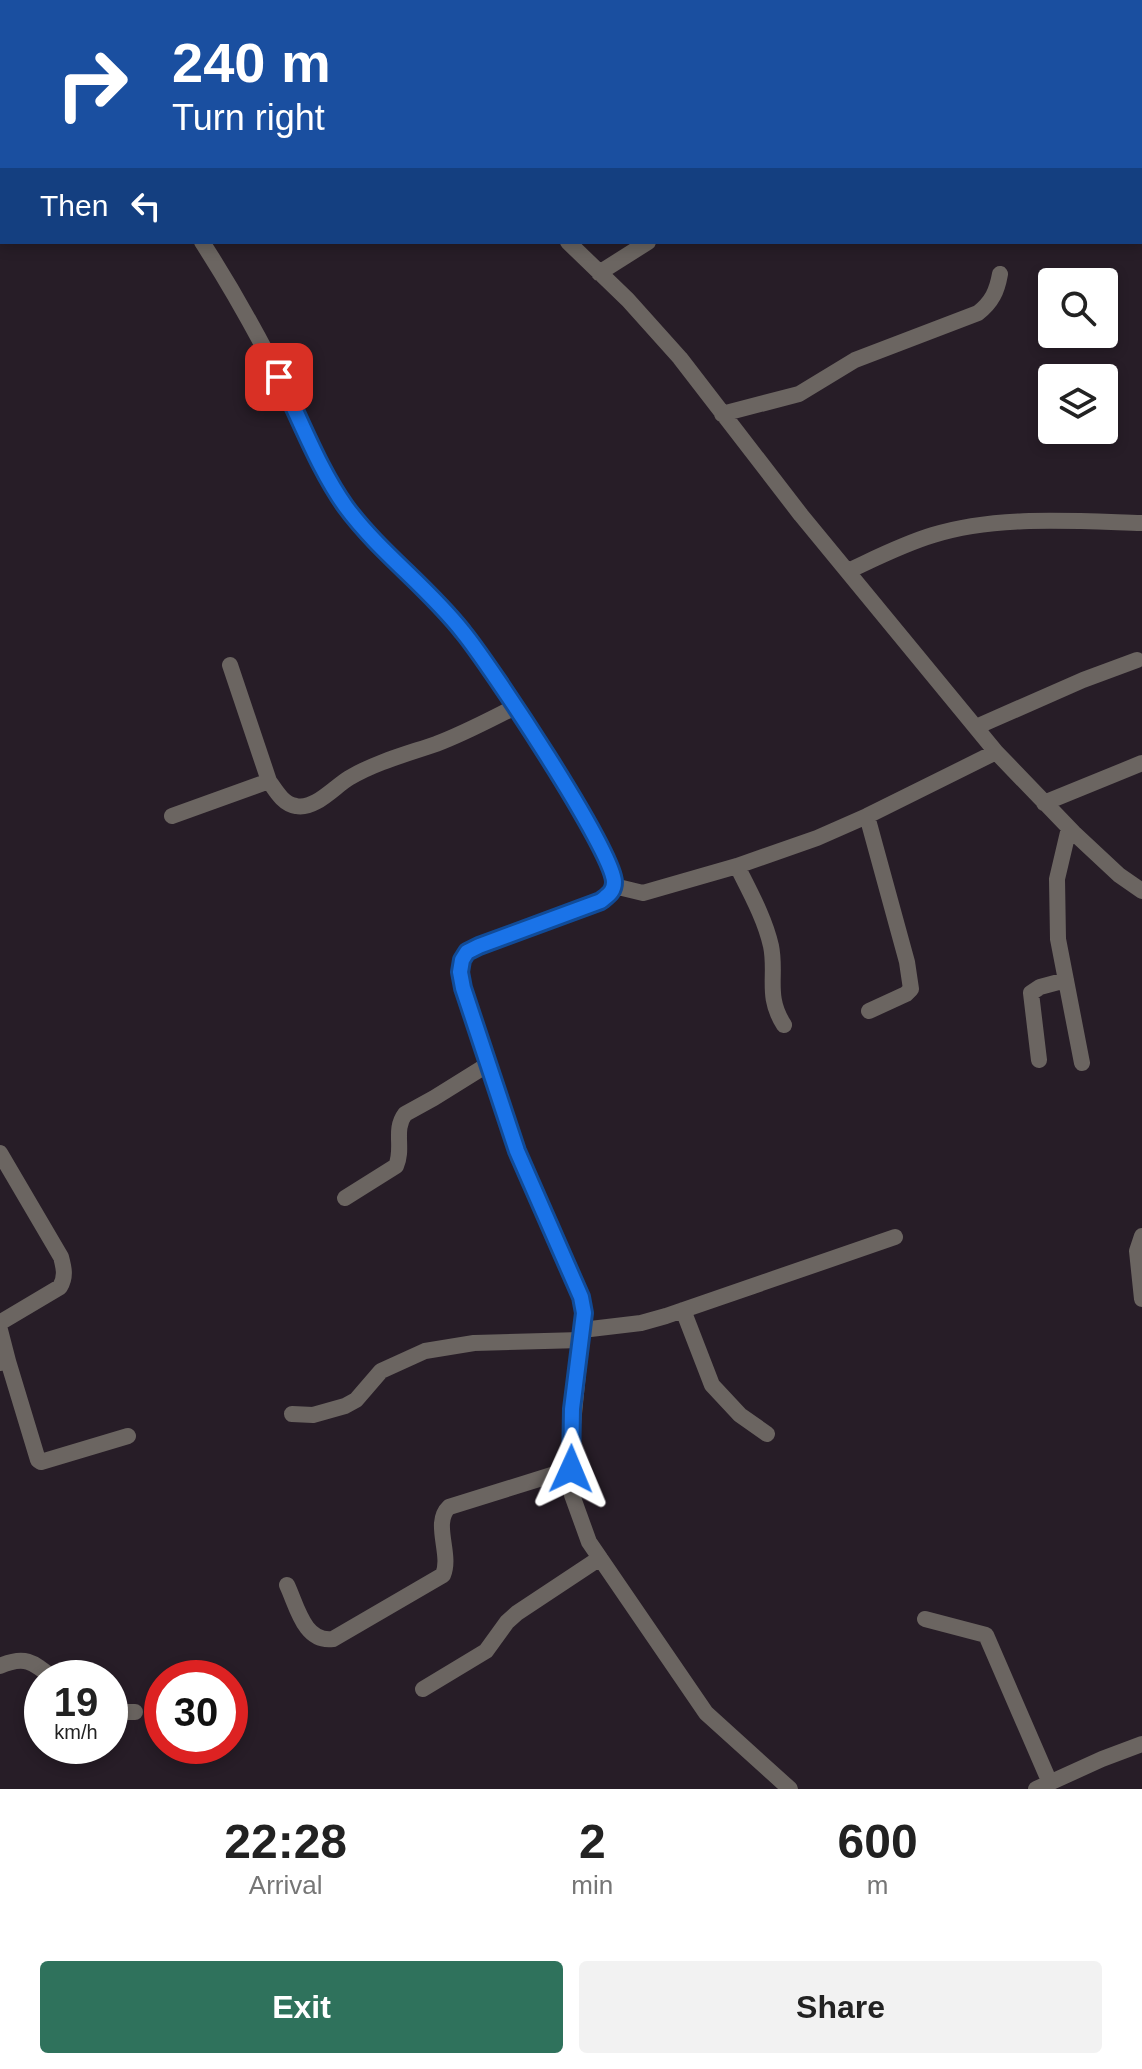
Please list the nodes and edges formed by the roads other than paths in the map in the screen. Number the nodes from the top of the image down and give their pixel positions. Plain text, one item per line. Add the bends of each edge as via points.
1 (203, 244) edge
2 (570, 244) edge
3 (645, 244) edge
4 (599, 273) junction
5 (1000, 274) dead end
6 (722, 414) junction
7 (1142, 523) edge
8 (848, 571) junction
9 (1137, 660) dead end
10 (230, 665) dead end
11 (515, 707) junction
12 (976, 727) junction
13 (996, 752) junction
14 (1142, 763) edge
15 (269, 781) junction
16 (1044, 803) junction
17 (172, 816) dead end
18 (867, 816) junction
19 (1069, 828) junction
20 (737, 866) junction
21 (614, 886) junction
22 (1142, 891) edge
23 (1066, 980) junction
24 (869, 1011) dead end
25 (784, 1025) dead end
26 (1039, 1060) dead end
27 (1082, 1063) dead end
28 (487, 1065) junction
29 (0, 1153) edge
30 (345, 1198) dead end
31 (1142, 1236) edge
32 (895, 1237) dead end
33 (1142, 1299) edge
34 (683, 1310) junction
35 (0, 1328) edge
36 (581, 1335) junction
37 (4, 1362) edge
38 (292, 1414) dead end
39 (767, 1434) dead end
40 (128, 1436) dead end
41 (571, 1469) junction
42 (600, 1558) junction
43 (287, 1585) dead end
44 (925, 1619) dead end
45 (24, 1660) edge
46 (0, 1666) edge
47 (423, 1689) dead end
48 (128, 1712) edge
49 (135, 1712) dead end
50 (1142, 1744) edge
51 (1043, 1786) edge
52 (790, 1789) edge

1 - 11 street via 270,357 344,504 464,632
2 - 4 street
3 - 4 street
4 - 6 street via 654,328
5 - 6 street via 997,291 978,313 855,360 799,394
6 - 8 street
7 - 8 street via 974,526 935,534
8 - 12 street
9 - 12 street
10 - 15 street
11 - 15 street via 350,777 306,806 287,803
11 - 21 street via 591,830
12 - 13 street
13 - 16 street
13 - 18 street
14 - 16 street
15 - 17 street
16 - 19 street
18 - 20 street
18 - 24 street via 911,989
19 - 22 street
19 - 23 street via 1056,897
20 - 21 street via 643,893
20 - 25 street via 768,934 775,1009
21 - 28 street via 601,901 467,952 460,972
23 - 26 street via 1031,993
23 - 27 street
28 - 30 street via 405,1114 396,1166
28 - 36 street via 517,1151 578,1286 584,1313
29 - 35 street via 61,1257 64,1271 60,1287 10,1315
31 - 33 street via 1137,1251
32 - 34 street
34 - 36 street
34 - 39 street via 712,1385
35 - 37 street
36 - 38 street via 425,1351 381,1371 345,1406 313,1415
36 - 41 street
37 - 40 street via 41,1462
41 - 42 street via 572,1495
41 - 43 street via 449,1507 441,1521 447,1561 443,1575 333,1639 309,1633
42 - 47 street via 517,1613 486,1651
42 - 52 street via 706,1713
44 - 51 street via 986,1635
45 - 46 street
48 - 49 street
50 - 51 street

